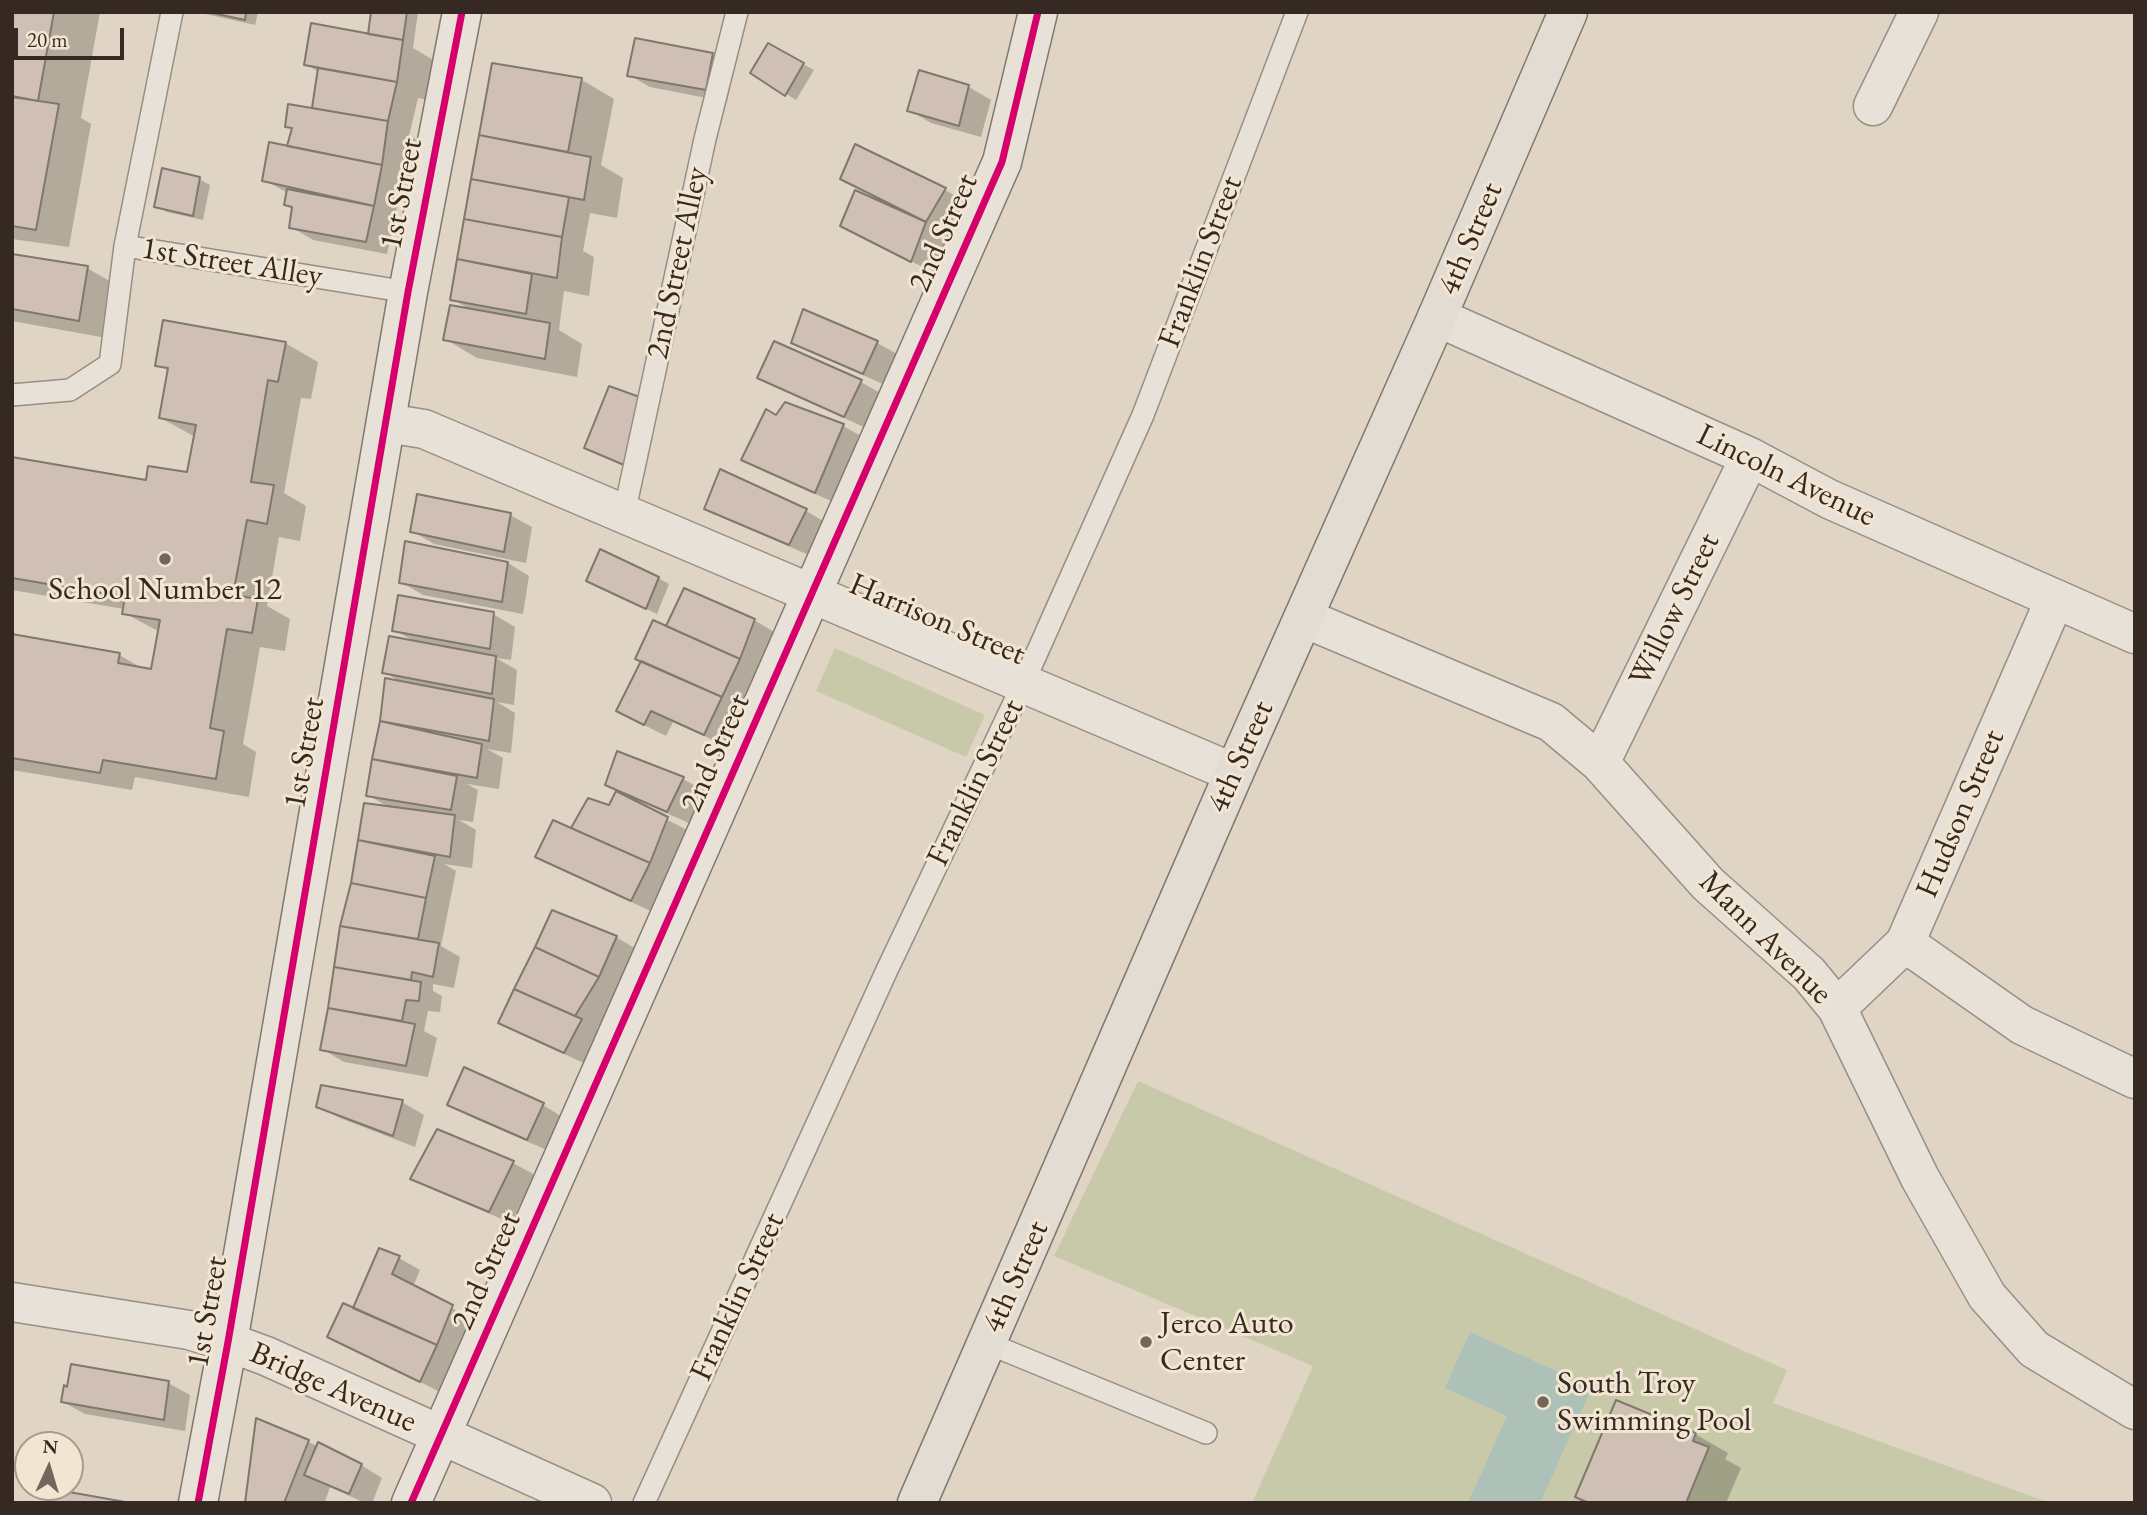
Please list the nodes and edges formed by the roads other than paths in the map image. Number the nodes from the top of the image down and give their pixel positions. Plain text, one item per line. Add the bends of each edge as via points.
1 (172, 12) edge
2 (462, 12) edge
3 (737, 12) edge
4 (1038, 12) edge
5 (1297, 12) edge
6 (1568, 12) edge
7 (1919, 12) edge
8 (1874, 106) dead end
9 (125, 246) junction
10 (408, 292) junction
11 (1437, 317) junction
12 (12, 395) edge
13 (386, 423) junction
14 (1750, 457) junction
15 (624, 514) junction
16 (813, 594) junction
17 (2054, 600) junction
18 (1304, 618) junction
19 (2135, 634) edge
20 (1023, 684) junction
21 (1600, 763) junction
22 (1234, 773) junction
23 (1905, 943) junction
24 (1837, 1008) junction
25 (2135, 1079) edge
26 (12, 1302) edge
27 (228, 1342) junction
28 (987, 1343) junction
29 (2135, 1410) edge
30 (1206, 1433) dead end
31 (442, 1436) junction
32 (198, 1503) edge
33 (411, 1503) edge
34 (592, 1503) edge
35 (644, 1503) edge
36 (917, 1503) edge

1 - 9 lane, 1st Street Alley
2 - 10 street, 1st Street
3 - 15 lane, 2nd Street Alley
4 - 16 street, 2nd Street via 1002,162
5 - 20 lane, Franklin Street via 1143,415
6 - 11 main road, 4th Street
7 - 8 street
9 - 10 lane, 1st Street Alley
9 - 12 lane via 110,364 70,390
10 - 13 street, 1st Street
11 - 14 street, Lincoln Avenue
11 - 18 main road, 4th Street
13 - 15 street, Harrison Street via 424,429
13 - 27 street, 1st Street
14 - 17 street, Lincoln Avenue via 1829,499
14 - 21 street, Willow Street
15 - 16 street, Harrison Street
16 - 20 street, Harrison Street
16 - 31 street, 2nd Street
17 - 19 street, Lincoln Avenue
17 - 23 street, Hudson Street
18 - 21 street, Mann Avenue via 1551,722
18 - 22 main road, 4th Street
20 - 22 street, Harrison Street
20 - 35 lane, Franklin Street
21 - 24 street, Mann Avenue via 1708,884 1809,974
22 - 28 main road, 4th Street
23 - 24 street, Hudson Street
23 - 25 street via 2022,1026
24 - 29 street, Mann Avenue via 1920,1178 1987,1296 2034,1349
26 - 27 street, Bridge Avenue via 189,1330
27 - 31 street, Bridge Avenue
27 - 32 street, 1st Street
28 - 30 lane
28 - 36 main road, 4th Street
31 - 33 street, 2nd Street
31 - 34 street, Bridge Avenue

